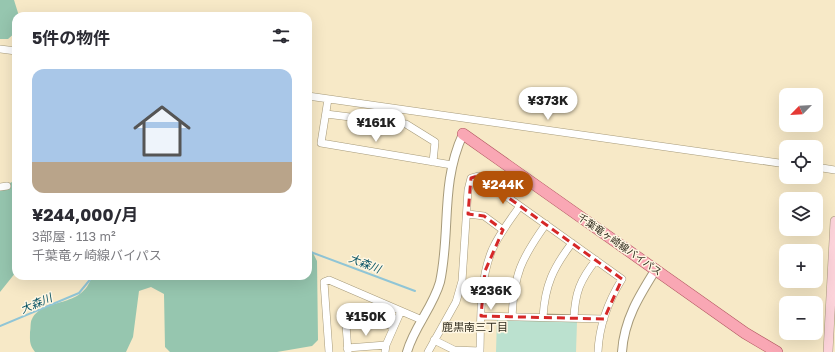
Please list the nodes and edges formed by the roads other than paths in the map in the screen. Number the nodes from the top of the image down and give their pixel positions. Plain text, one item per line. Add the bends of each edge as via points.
1 (0, 49) edge
2 (12, 50) edge
3 (312, 97) edge
4 (328, 99) junction
5 (326, 114) junction
6 (463, 134) joint
7 (433, 162) junction
8 (779, 163) edge
9 (452, 165) junction
10 (823, 168) edge
11 (835, 170) edge
12 (520, 206) junction
13 (468, 214) junction
14 (835, 221) edge
15 (546, 224) junction
16 (503, 230) junction
17 (572, 243) junction
18 (596, 260) junction
19 (656, 270) junction
20 (401, 311) junction
21 (481, 316) junction
22 (512, 316) junction
23 (543, 317) junction
24 (574, 318) junction
25 (604, 319) junction
26 (422, 320) junction
27 (394, 327) junction
28 (434, 340) junction
29 (385, 349) edge
30 (348, 350) edge
31 (329, 352) edge
32 (407, 352) edge
33 (428, 352) edge
34 (598, 352) edge
35 (622, 352) edge
36 (777, 352) edge
37 (828, 352) edge

1 - 2 street
3 - 4 street
4 - 5 street
4 - 8 street
5 - 7 street via 406,124 435,142
5 - 7 street via 321,143
6 - 9 street
6 - 19 main road, 千葉竜ヶ崎線バイパス
7 - 9 street
9 - 26 street via 446,201 441,273 435,297
10 - 11 street
12 - 13 street via 478,176 471,178
12 - 15 street
12 - 16 street
13 - 16 street via 484,216
13 - 28 street via 462,281 456,302
14 - 37 main road
15 - 17 street
15 - 22 street via 531,244 519,267 513,292
16 - 21 street via 492,249 485,271
17 - 18 street
17 - 23 street via 550,277 544,296
18 - 24 street via 578,286
18 - 25 street via 622,279 608,305
19 - 35 street via 637,298 630,314
19 - 36 main road, 千葉竜ヶ崎線バイパス via 745,333
20 - 26 street
20 - 27 street
20 - 31 street via 329,280 324,282
21 - 22 street
21 - 28 street via 480,351 454,350
22 - 23 street
23 - 24 street
24 - 25 street
25 - 34 street
26 - 32 street via 411,338
27 - 29 street
27 - 30 street via 351,308 345,311
28 - 33 street
29 - 30 street

